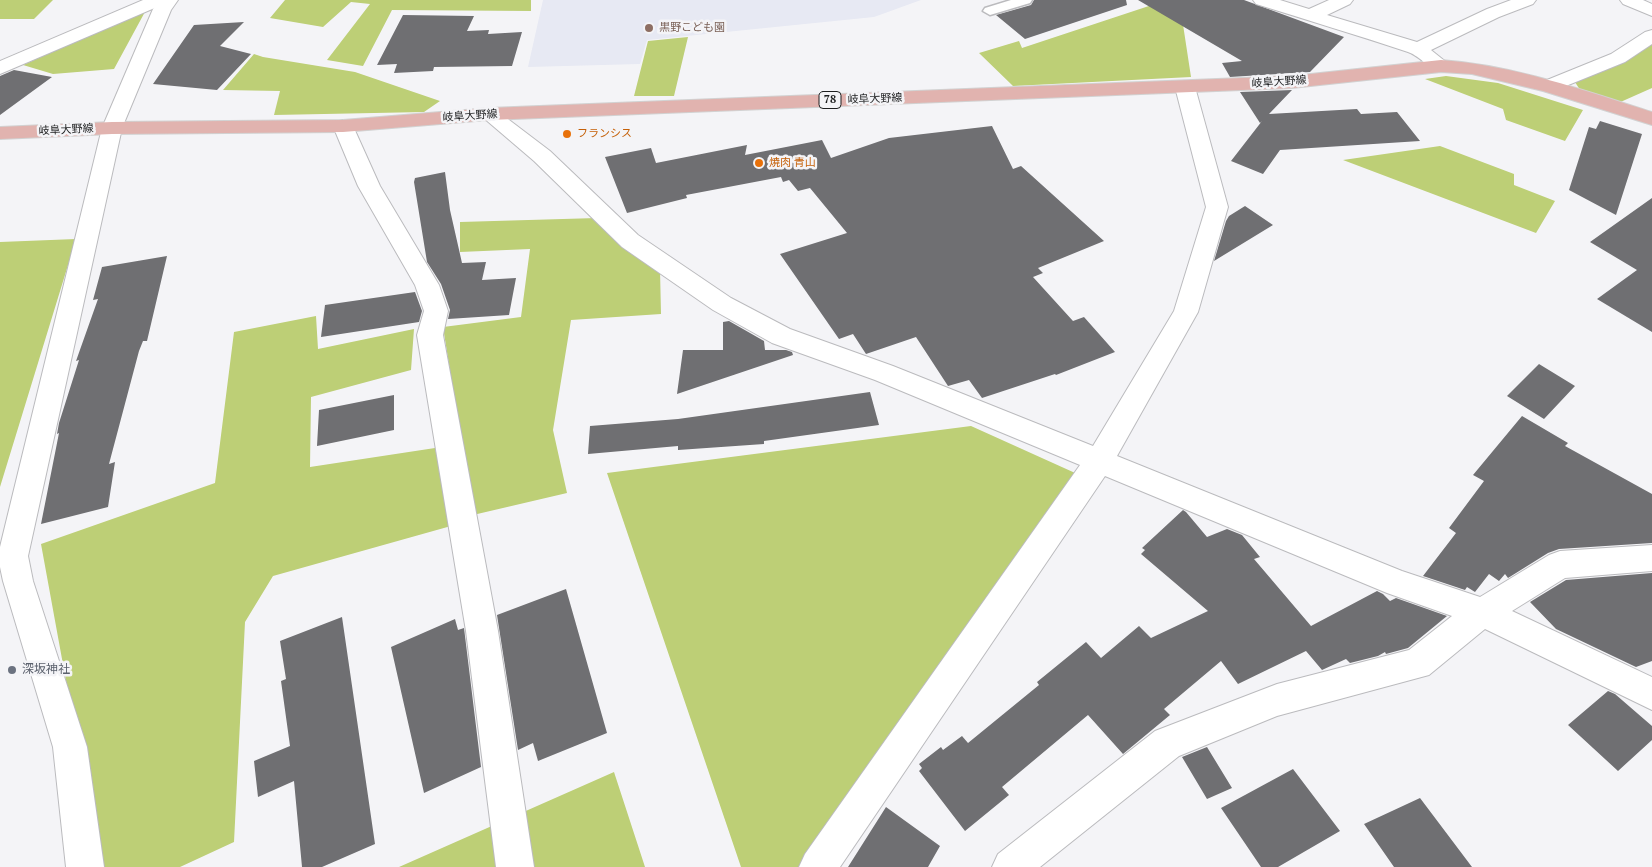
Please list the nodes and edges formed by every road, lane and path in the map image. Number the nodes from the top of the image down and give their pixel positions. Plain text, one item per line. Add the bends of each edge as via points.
1 (158, 0) edge
2 (169, 0) edge
3 (1025, 0) edge
4 (1262, 0) edge
5 (1344, 0) edge
6 (1527, 0) edge
7 (1629, 0) edge
8 (990, 11) dead end
9 (1652, 11) edge
10 (1309, 16) junction
11 (1652, 36) edge
12 (1418, 49) junction
13 (1441, 66) junction
14 (0, 68) edge
15 (1549, 86) junction
16 (1185, 87) junction
17 (489, 114) junction
18 (1652, 119) edge
19 (344, 126) junction
20 (112, 128) junction
21 (0, 133) edge
22 (1099, 461) junction
23 (1652, 558) edge
24 (7, 566) edge
25 (1482, 612) junction
26 (1652, 694) edge
27 (86, 867) edge
28 (515, 867) edge
29 (818, 867) edge
30 (1011, 867) edge

1 - 14 street
2 - 20 street via 162,9
3 - 8 lane
4 - 10 street
5 - 10 street
6 - 12 street via 1485,8
7 - 9 street
10 - 12 street
11 - 15 street via 1618,58
12 - 13 street
13 - 15 main road, 岐阜大野線 / 78 via 1472,68
13 - 16 main road, 岐阜大野線 / 78 via 1292,82
15 - 18 main road, 岐阜大野線 / 78
16 - 17 main road, 岐阜大野線 / 78
16 - 22 street via 1217,207 1186,312
17 - 19 main road, 岐阜大野線 / 78
17 - 22 street via 542,156 630,240 722,304 781,336 884,373
19 - 20 main road, 岐阜大野線 / 78
19 - 28 street via 370,186 427,285 436,311 430,335 482,631
20 - 21 main road, 岐阜大野線 / 78
20 - 24 street via 13,556
22 - 25 street via 1398,583
22 - 29 street
23 - 25 street via 1560,565
24 - 27 street via 18,581 70,747
25 - 26 street
25 - 30 street via 1417,664 1277,700 1167,743

